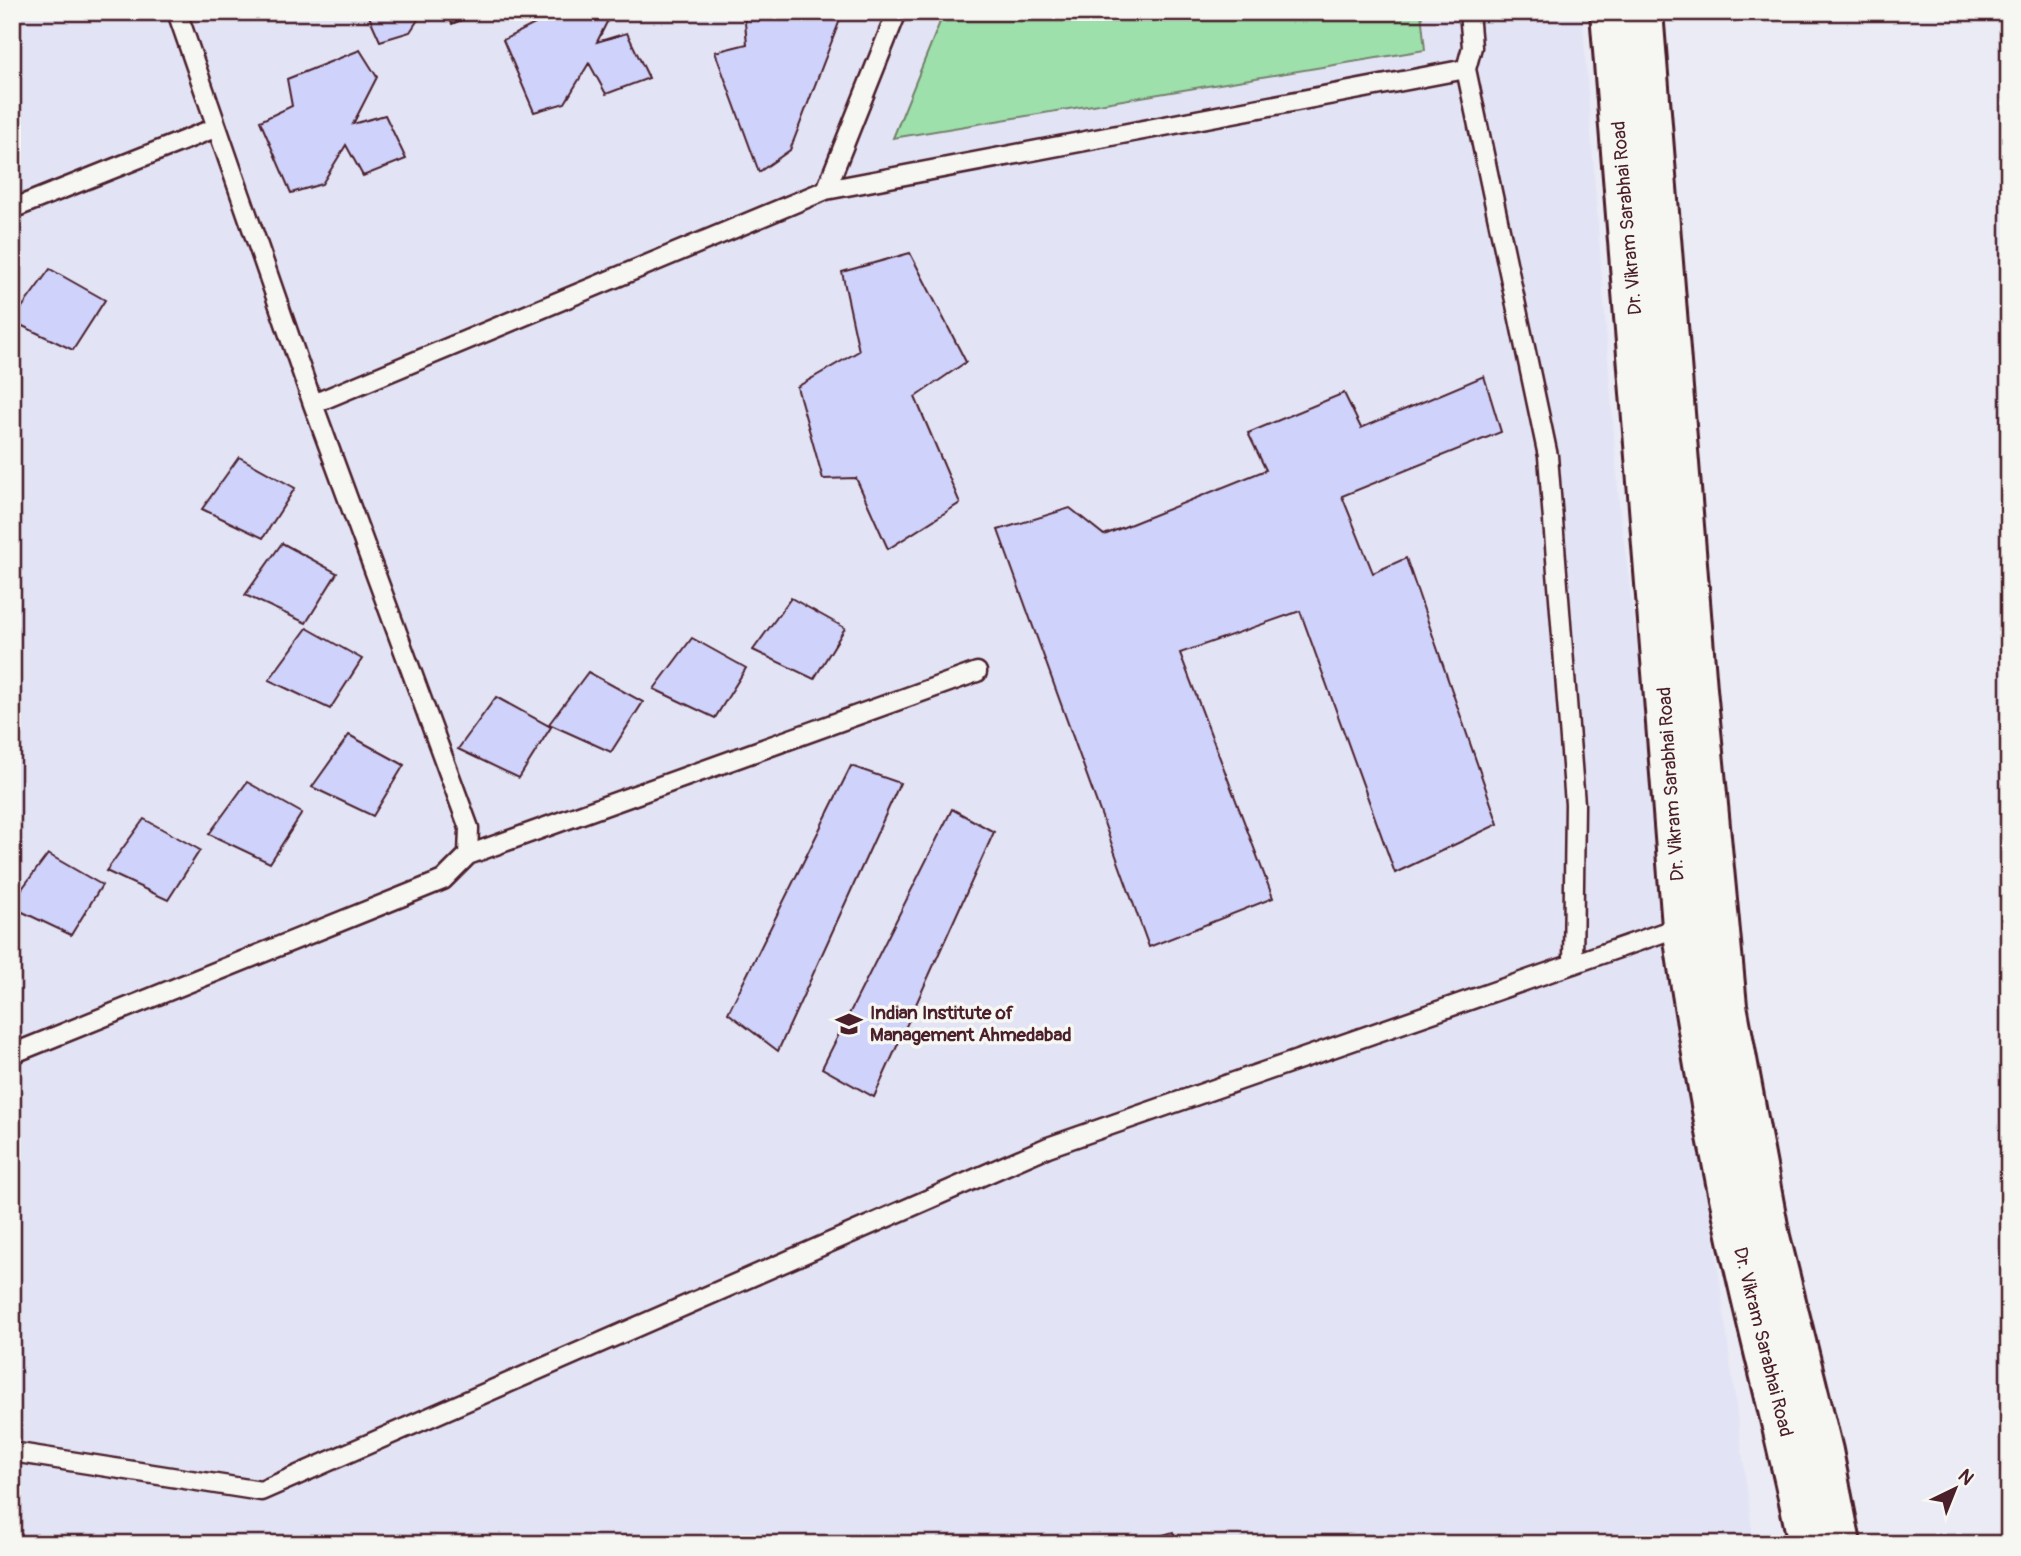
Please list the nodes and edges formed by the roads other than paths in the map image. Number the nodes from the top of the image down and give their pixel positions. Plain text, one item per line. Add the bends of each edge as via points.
1 (177, 12) edge
2 (897, 12) edge
3 (1469, 12) edge
4 (1610, 12) edge
5 (1643, 12) edge
6 (1465, 69) junction
7 (215, 128) junction
8 (827, 190) junction
9 (12, 209) edge
10 (313, 404) junction
11 (977, 672) dead end
12 (468, 855) junction
13 (1682, 926) junction
14 (1573, 964) junction
15 (12, 1054) edge
16 (12, 1452) edge
17 (1808, 1544) edge
18 (1841, 1544) edge

1 - 7 lane
2 - 8 lane
3 - 6 lane via 1472,47
4 - 13 main road, Dr. Vikram Sarabhai Road
5 - 18 main road, Dr. Vikram Sarabhai Road via 1727,1006 1770,1237
6 - 8 lane
6 - 14 lane via 1548,456 1575,804
7 - 9 lane
7 - 10 lane
8 - 10 lane
10 - 12 lane via 469,828
11 - 12 lane
12 - 15 lane via 443,880
13 - 14 lane
13 - 17 main road, Dr. Vikram Sarabhai Road via 1739,1244
14 - 16 lane via 1048,1147 261,1491

